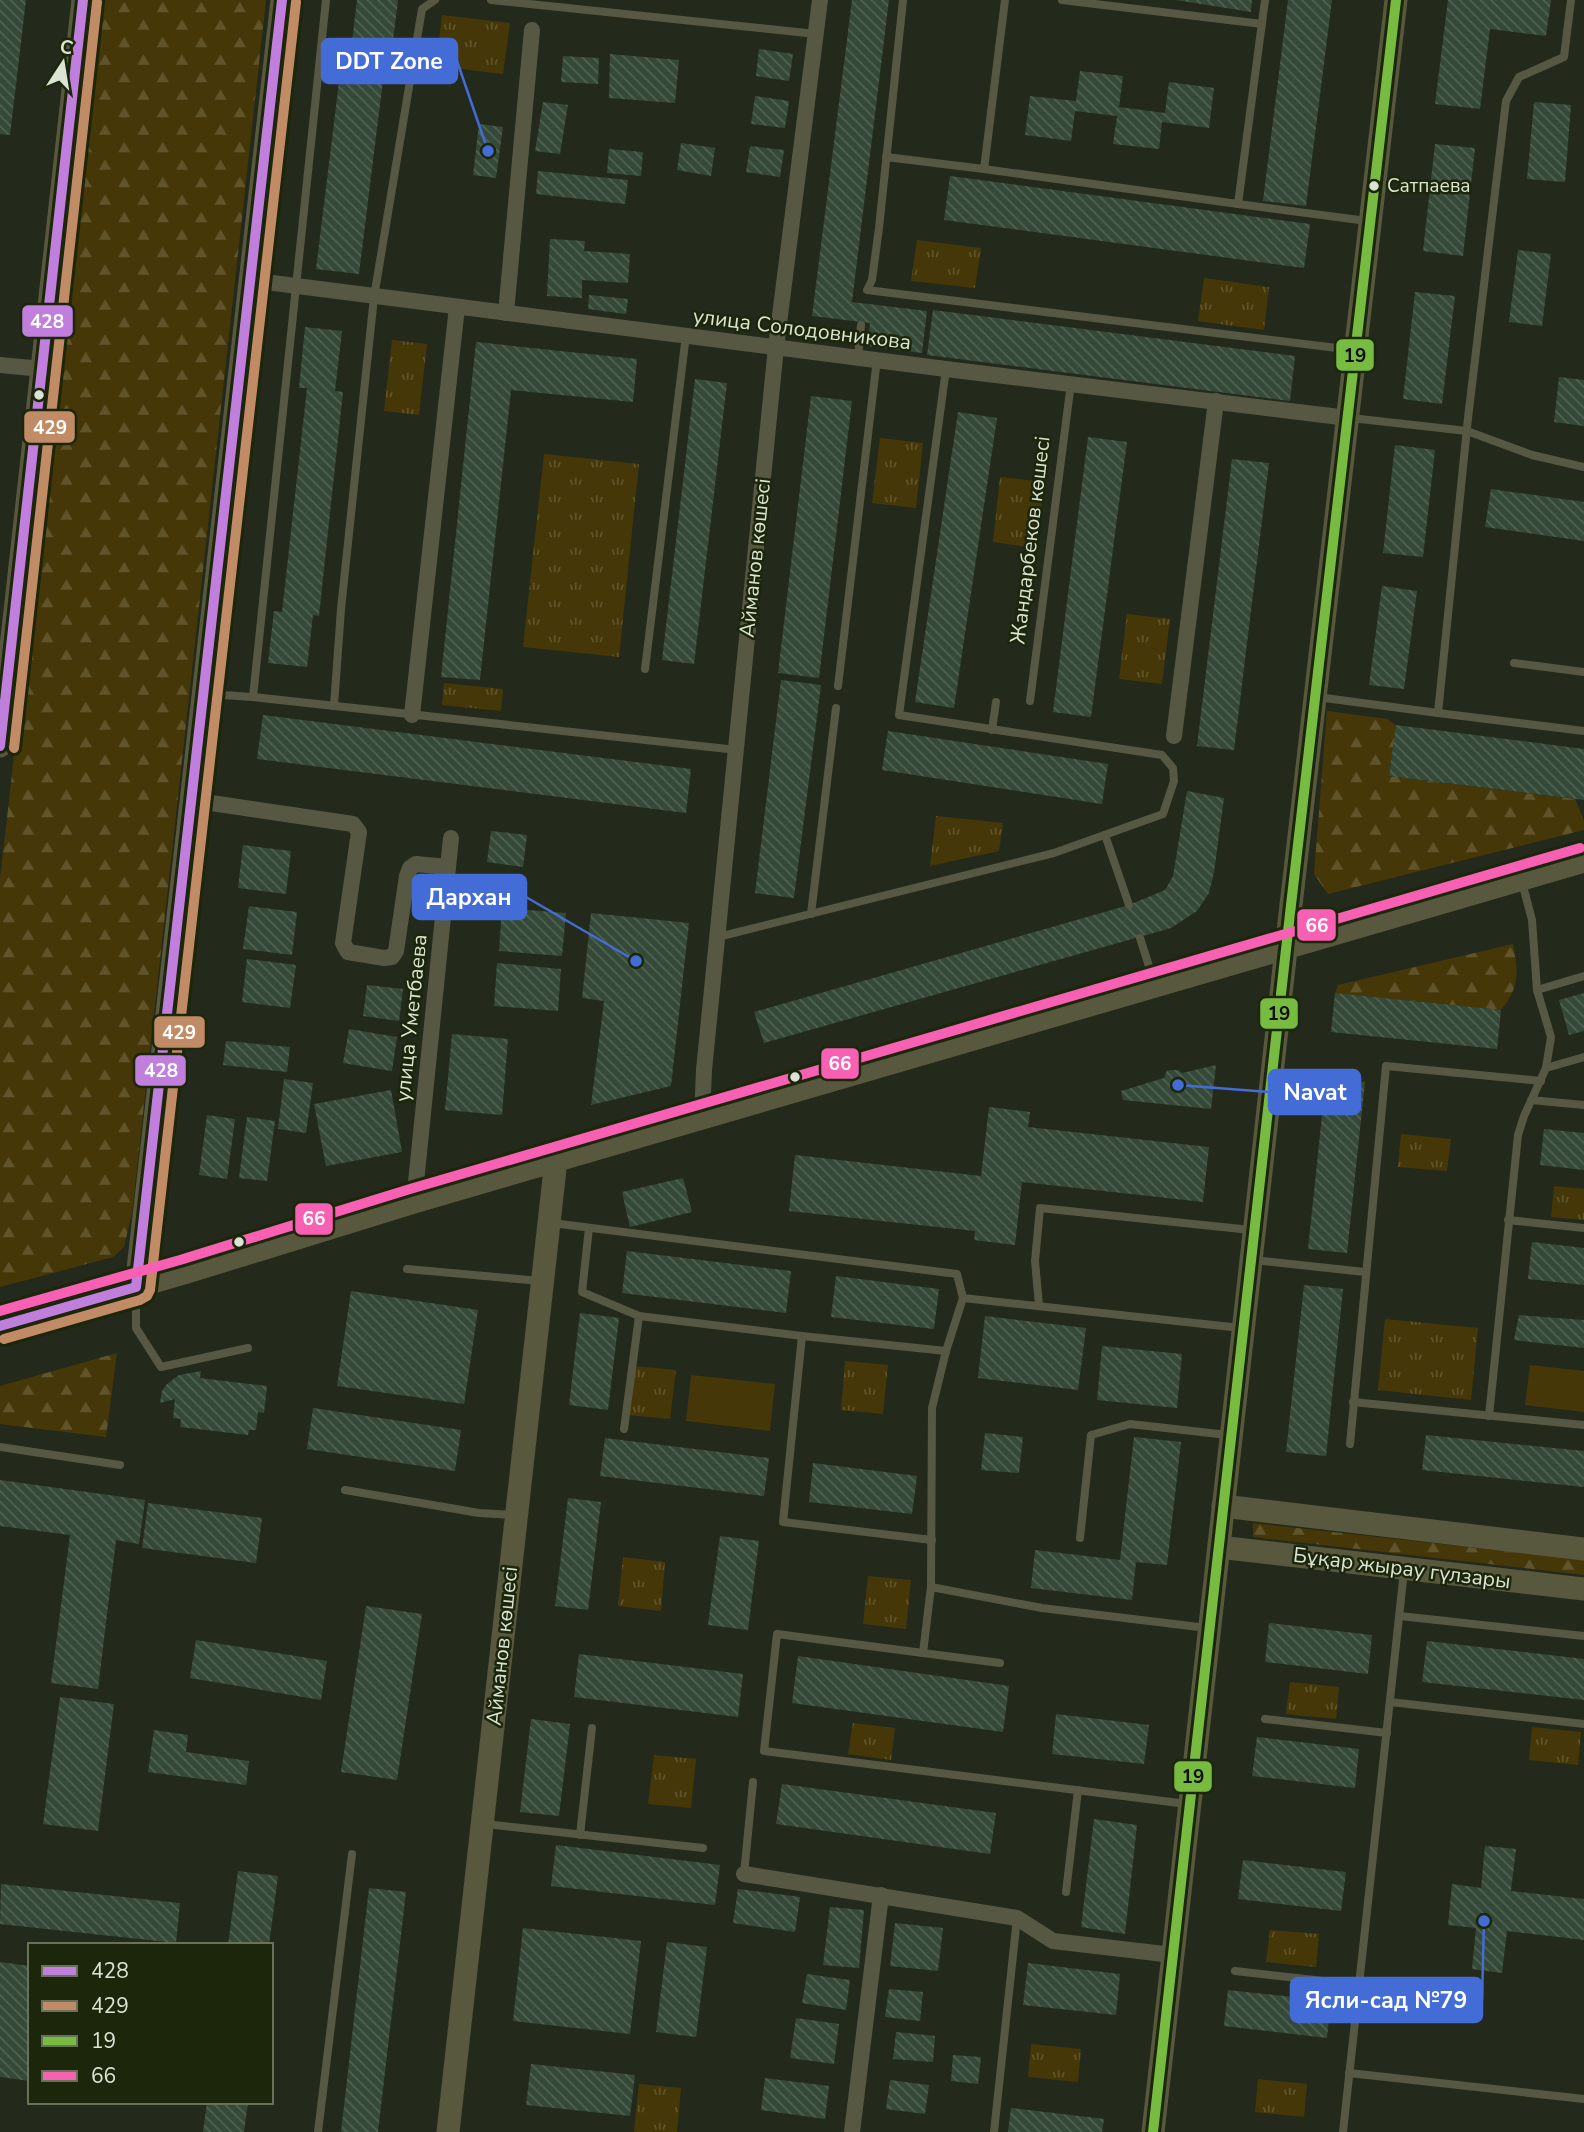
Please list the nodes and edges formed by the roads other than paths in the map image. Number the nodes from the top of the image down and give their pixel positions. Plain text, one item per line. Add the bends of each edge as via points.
1 (83, 0) edge
2 (282, 0) edge
3 (326, 0) edge
4 (435, 0) edge
5 (491, 0) edge
6 (820, 0) edge
7 (903, 0) edge
8 (1005, 0) edge
9 (1062, 0) edge
10 (1265, 0) edge
11 (1396, 0) edge
12 (1570, 0) edge
13 (1262, 24) junction
14 (532, 30) dead end
15 (816, 34) junction
16 (886, 157) junction
17 (984, 169) junction
18 (1238, 204) junction
19 (1371, 221) junction
20 (250, 280) junction
21 (296, 285) junction
22 (374, 297) junction
23 (457, 307) junction
24 (506, 313) junction
25 (861, 325) dead end
26 (686, 335) junction
27 (776, 346) junction
28 (1356, 350) junction
29 (858, 357) junction
30 (877, 359) junction
31 (0, 365) edge
32 (42, 369) junction
33 (946, 369) junction
34 (1071, 383) junction
35 (1216, 401) junction
36 (1348, 418) junction
37 (1467, 431) junction
38 (1584, 467) edge
39 (1514, 663) dead end
40 (645, 669) dead end
41 (1584, 672) edge
42 (4, 678) edge
43 (838, 686) dead end
44 (204, 694) junction
45 (253, 697) junction
46 (1317, 697) junction
47 (1030, 701) dead end
48 (996, 702) dead end
49 (334, 706) junction
50 (836, 708) dead end
51 (1438, 713) junction
52 (412, 715) junction
53 (992, 730) junction
54 (1584, 731) edge
55 (1174, 736) dead end
56 (0, 746) edge
57 (737, 750) junction
58 (191, 800) junction
59 (1105, 835) junction
60 (451, 838) dead end
61 (1584, 861) edge
62 (448, 867) junction
63 (1521, 880) junction
64 (1129, 905) dead end
65 (811, 914) junction
66 (718, 937) junction
67 (1140, 938) dead end
68 (1286, 947) junction
69 (1584, 976) edge
70 (1155, 985) junction
71 (1537, 990) junction
72 (1584, 1056) edge
73 (1546, 1068) junction
74 (1541, 1081) junction
75 (1531, 1100) junction
76 (1584, 1105) edge
77 (702, 1117) junction
78 (556, 1160) junction
79 (414, 1202) junction
80 (1508, 1220) junction
81 (549, 1223) junction
82 (589, 1228) junction
83 (1584, 1228) edge
84 (1254, 1230) junction
85 (1251, 1260) junction
86 (407, 1269) dead end
87 (1365, 1272) junction
88 (543, 1281) junction
89 (136, 1287) junction
90 (963, 1298) junction
91 (1039, 1305) junction
92 (639, 1316) junction
93 (0, 1326) edge
94 (1243, 1328) junction
95 (802, 1336) junction
96 (248, 1348) dead end
97 (946, 1351) junction
98 (1353, 1402) junction
99 (1489, 1416) junction
100 (1584, 1425) edge
101 (625, 1429) dead end
102 (1231, 1435) junction
103 (1350, 1444) dead end
104 (0, 1447) edge
105 (120, 1465) dead end
106 (345, 1490) dead end
107 (1223, 1506) junction
108 (517, 1515) junction
109 (1080, 1538) dead end
110 (932, 1540) junction
111 (1219, 1547) junction
112 (1584, 1549) edge
113 (1404, 1568) junction
114 (931, 1587) junction
115 (1584, 1589) edge
116 (1400, 1616) junction
117 (1210, 1628) junction
118 (1584, 1636) edge
119 (923, 1653) junction
120 (1000, 1663) dead end
121 (1391, 1702) junction
122 (1265, 1718) dead end
123 (1584, 1724) edge
124 (592, 1728) dead end
125 (1387, 1733) junction
126 (753, 1782) dead end
127 (1078, 1790) junction
128 (1190, 1804) junction
129 (482, 1824) junction
130 (580, 1835) junction
131 (703, 1848) dead end
132 (352, 1854) dead end
133 (744, 1874) joint
134 (1066, 1892) dead end
135 (881, 1895) junction
136 (1017, 1918) junction
137 (1173, 1955) junction
138 (1235, 1971) dead end
139 (1359, 1984) junction
140 (1349, 2073) junction
141 (1584, 2099) edge
142 (318, 2132) edge
143 (448, 2132) edge
144 (852, 2132) edge
145 (994, 2132) edge
146 (1153, 2132) edge
147 (1343, 2132) edge

1 - 32 main road
2 - 20 main road
3 - 21 lane
4 - 22 lane via 422,9
5 - 15 lane
6 - 15 street, Айманов көшесі
7 - 16 lane
8 - 17 lane
9 - 13 lane
10 - 13 lane
11 - 19 main road
12 - 37 lane via 1564,57 1519,77 1506,100
13 - 18 lane
14 - 24 street
15 - 27 street, Айманов көшесі
16 - 17 lane
16 - 28 lane via 872,280 867,290
17 - 18 lane
18 - 19 lane
19 - 28 main road
20 - 21 street, улица Солодовникова
20 - 44 main road
21 - 22 street, улица Солодовникова
21 - 45 lane
22 - 23 street, улица Солодовникова
22 - 49 lane
23 - 24 street, улица Солодовникова
23 - 52 street
24 - 26 street, улица Солодовникова
25 - 29 lane
26 - 27 street, улица Солодовникова
26 - 40 lane
27 - 29 street, улица Солодовникова
27 - 57 street, Айманов көшесі
28 - 36 main road
29 - 30 street, улица Солодовникова
30 - 33 street, улица Солодовникова
30 - 43 lane
31 - 32 street
32 - 42 main road
33 - 34 street, улица Солодовникова
33 - 53 lane via 899,715
34 - 35 street, улица Солодовникова
34 - 47 lane, Жандарбеков көшесі
35 - 36 street, улица Солодовникова
35 - 55 street
36 - 37 lane
36 - 46 main road
37 - 38 lane
37 - 51 lane
39 - 41 lane
42 - 56 main road
44 - 45 lane
44 - 58 main road
45 - 49 lane
46 - 51 lane
46 - 68 main road
48 - 53 lane
49 - 52 lane
50 - 65 lane
51 - 54 lane
52 - 57 lane
53 - 59 lane via 1161,755 1173,768 1174,782 1163,814
57 - 66 street, Айманов көшесі
58 - 62 street via 357,827 343,943 348,952 393,957 410,868 416,864
58 - 89 main road
59 - 64 lane
59 - 65 lane via 1054,853
60 - 62 street, улица Уметбаева
61 - 63 main road
62 - 79 street, улица Уметбаева
63 - 68 main road
63 - 71 lane via 1532,920
65 - 66 lane
66 - 77 street, Айманов көшесі
67 - 70 lane
68 - 70 main road
68 - 84 main road
69 - 71 lane
70 - 77 main road
71 - 73 lane via 1551,1037
72 - 73 lane
73 - 74 lane
74 - 75 lane
74 - 87 lane via 1387,1066
75 - 76 lane
75 - 80 lane via 1518,1135
77 - 78 main road
78 - 79 main road
78 - 81 main road, Айманов көшесі
79 - 89 main road
80 - 83 lane
80 - 99 lane
81 - 82 lane
81 - 88 main road, Айманов көшесі
82 - 90 lane via 957,1274
82 - 92 lane via 582,1292
84 - 85 main road
84 - 91 lane via 1040,1208 1035,1261
85 - 87 lane
85 - 94 main road
86 - 88 lane
87 - 98 lane
88 - 108 main road, Айманов көшесі
89 - 93 main road
89 - 96 lane via 136,1328 161,1367
90 - 91 lane
90 - 97 lane
91 - 94 lane
92 - 95 lane
92 - 101 lane
94 - 102 main road
95 - 97 lane
95 - 110 lane via 783,1522
97 - 110 lane via 932,1408
98 - 99 lane
98 - 103 lane
99 - 100 lane
102 - 107 main road
102 - 109 lane via 1130,1424 1091,1434
104 - 105 lane
106 - 108 lane
107 - 111 main road
107 - 112 main road, Бұқар жырау гүлзары
108 - 129 main road, Айманов көшесі
110 - 114 lane
111 - 113 main road, Бұқар жырау гүлзары
111 - 117 main road
113 - 115 main road, Бұқар жырау гүлзары
113 - 116 lane
114 - 117 lane via 1042,1608
114 - 119 lane
116 - 118 lane
116 - 121 lane
117 - 128 main road
119 - 120 lane
119 - 127 lane via 776,1634 764,1751
121 - 123 lane
121 - 125 lane
122 - 125 lane
124 - 130 lane
125 - 139 lane
126 - 133 lane
127 - 128 lane
127 - 134 lane
128 - 137 main road
129 - 130 lane
129 - 143 main road, Айманов көшесі
130 - 131 lane
132 - 142 lane
133 - 135 street
135 - 136 street
135 - 144 street
136 - 137 street via 1053,1941
136 - 145 lane
137 - 146 main road
138 - 139 lane
139 - 140 lane
140 - 141 lane
140 - 147 lane

